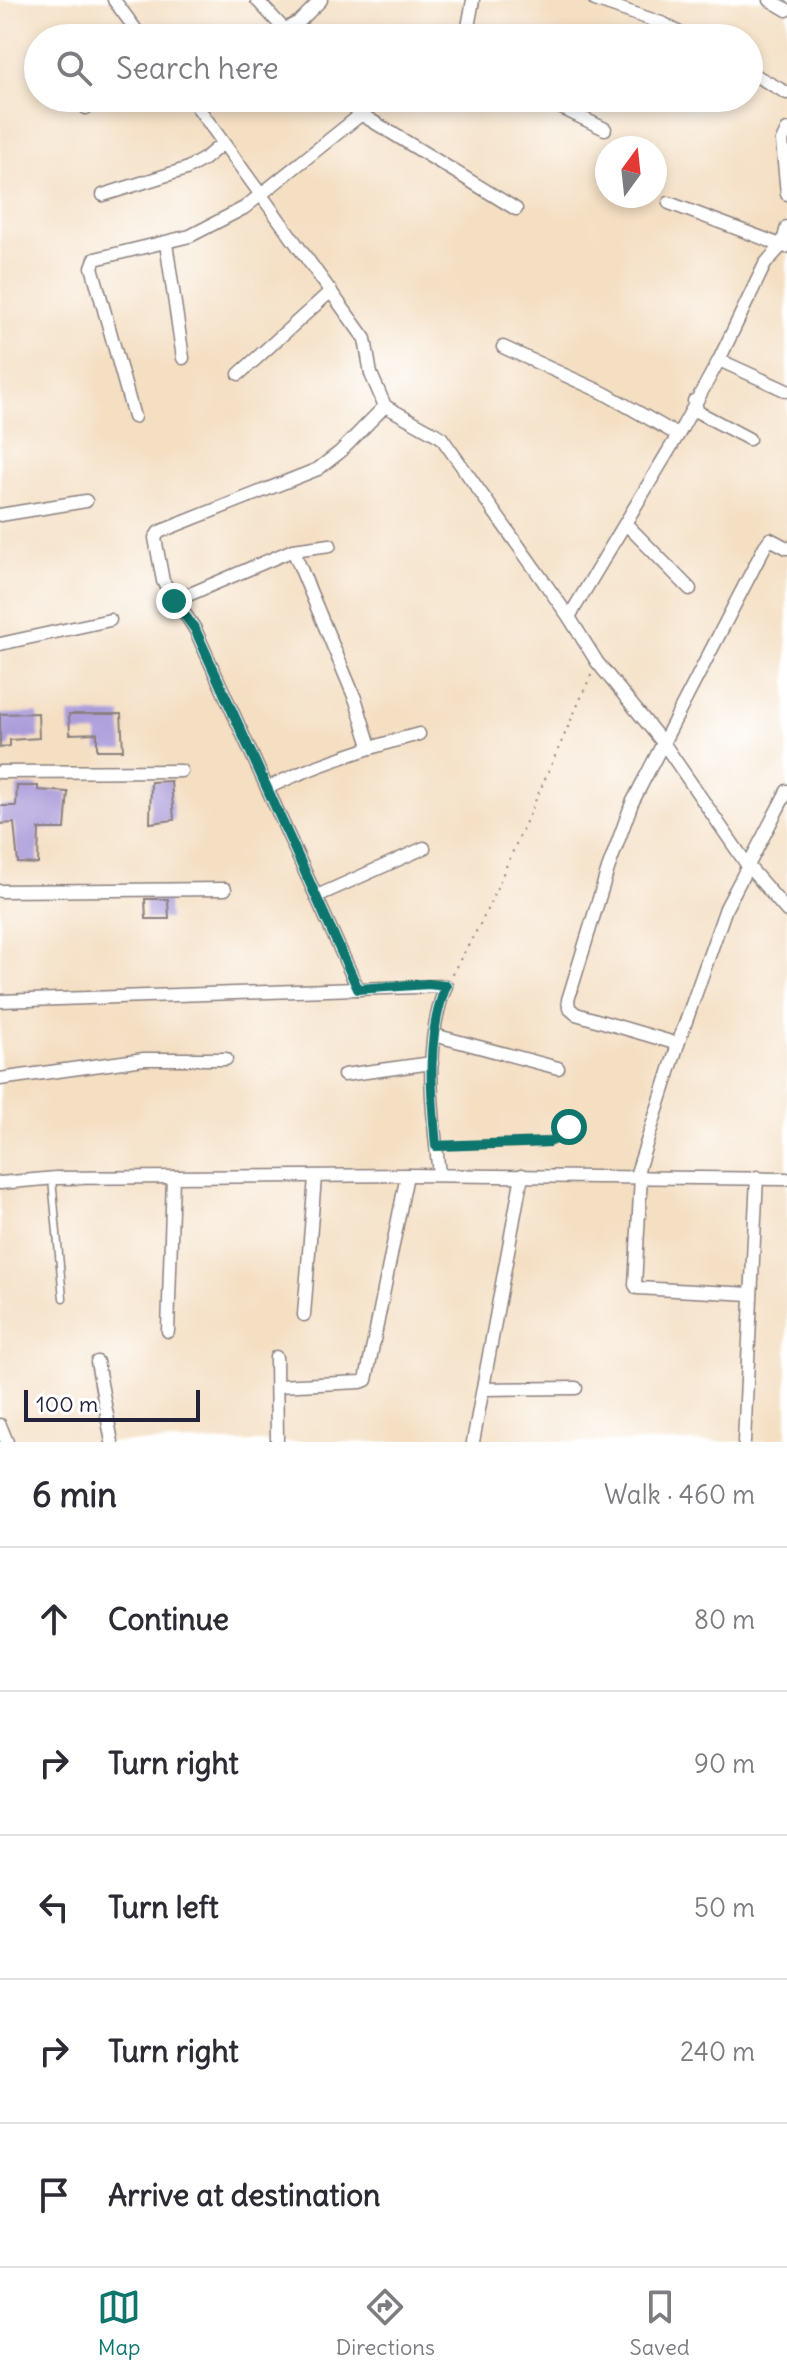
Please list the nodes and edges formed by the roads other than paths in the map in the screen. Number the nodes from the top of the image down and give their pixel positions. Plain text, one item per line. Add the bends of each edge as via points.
1 (114, 0) edge
2 (257, 0) edge
3 (321, 0) edge
4 (473, 0) edge
5 (595, 0) edge
6 (770, 0) edge
7 (787, 10) edge
8 (132, 24) edge
9 (279, 24) edge
10 (295, 24) edge
11 (469, 24) edge
12 (664, 24) edge
13 (763, 80) edge
14 (787, 93) edge
15 (200, 112) edge
16 (570, 112) edge
17 (605, 129) dead end
18 (787, 130) edge
19 (222, 144) junction
20 (787, 194) edge
21 (103, 195) dead end
22 (262, 195) junction
23 (669, 203) dead end
24 (516, 209) dead end
25 (787, 227) edge
26 (166, 243) junction
27 (784, 246) edge
28 (331, 291) junction
29 (503, 347) dead end
30 (183, 358) dead end
31 (719, 360) junction
32 (239, 374) dead end
33 (787, 391) edge
34 (694, 401) junction
35 (385, 406) junction
36 (134, 417) dead end
37 (678, 435) junction
38 (749, 439) dead end
39 (86, 501) dead end
40 (0, 515) edge
41 (626, 524) junction
42 (330, 545) dead end
43 (787, 548) edge
44 (293, 550) junction
45 (690, 589) dead end
46 (174, 601) junction
47 (569, 617) junction
48 (110, 620) dead end
49 (0, 644) edge
50 (419, 734) dead end
51 (664, 744) junction
52 (370, 746) junction
53 (181, 771) dead end
54 (0, 772) edge
55 (267, 788) junction
56 (787, 791) edge
57 (424, 848) dead end
58 (748, 866) junction
59 (225, 889) dead end
60 (0, 891) edge
61 (317, 896) junction
62 (787, 911) edge
63 (358, 989) junction
64 (0, 1001) edge
65 (434, 1035) junction
66 (678, 1044) junction
67 (226, 1059) dead end
68 (432, 1063) junction
69 (558, 1068) dead end
70 (344, 1075) dead end
71 (0, 1079) edge
72 (569, 1113) dead end
73 (436, 1146) junction
74 (407, 1175) junction
75 (439, 1175) junction
76 (522, 1175) junction
77 (639, 1176) junction
78 (173, 1177) junction
79 (315, 1177) junction
80 (757, 1177) junction
81 (52, 1179) junction
82 (787, 1179) edge
83 (0, 1183) edge
84 (751, 1294) junction
85 (63, 1298) dead end
86 (304, 1315) dead end
87 (168, 1331) dead end
88 (276, 1357) dead end
89 (97, 1362) dead end
90 (277, 1386) junction
91 (576, 1388) dead end
92 (484, 1389) junction
93 (0, 1425) edge
94 (7, 1442) edge
95 (112, 1442) edge
96 (277, 1442) edge
97 (473, 1442) edge
98 (744, 1442) edge

1 - 8 street
2 - 9 street
3 - 10 street
4 - 11 street
5 - 12 street
6 - 7 street
13 - 14 street
15 - 19 street
16 - 17 street
18 - 20 street via 782,141
19 - 21 street via 186,169
19 - 22 street
22 - 24 street via 351,121 364,116
22 - 26 street via 190,236
22 - 28 street
23 - 27 street
25 - 27 street
26 - 30 street
26 - 36 street via 95,259 92,267
27 - 31 street via 765,264
28 - 32 street
28 - 35 street via 365,339 371,374
29 - 37 street via 604,393
31 - 33 street
31 - 34 street
34 - 37 street
34 - 38 street via 698,412
35 - 46 street via 318,469 159,532 155,545
35 - 47 street via 441,437
37 - 41 street
39 - 40 street
41 - 45 street
41 - 47 street
42 - 44 street
43 - 51 street via 770,539 765,546
44 - 46 street
44 - 52 street
46 - 55 street via 195,629
47 - 51 street via 597,662
48 - 49 street
50 - 52 street
51 - 58 street
51 - 66 street via 632,803 568,1000 576,1014
52 - 55 street
53 - 54 street
55 - 61 street
56 - 58 street
57 - 61 street
58 - 62 street
58 - 66 street via 726,908
59 - 60 street
61 - 63 street
63 - 64 street
63 - 65 street via 446,986
65 - 68 street
65 - 69 street
66 - 77 street
67 - 71 street via 144,1059
68 - 70 street
68 - 73 street
72 - 73 lane via 565,1134 549,1142
73 - 75 street
74 - 75 street
74 - 79 street
74 - 90 street via 366,1380
75 - 76 street
76 - 77 street
76 - 92 street
77 - 80 street
77 - 84 street via 637,1288
78 - 79 street
78 - 81 street
78 - 87 street
79 - 86 street
80 - 82 street
80 - 84 street
81 - 83 street
81 - 85 lane
84 - 98 street
88 - 90 street
89 - 95 street
90 - 96 street
91 - 92 street
92 - 97 street
93 - 94 street

